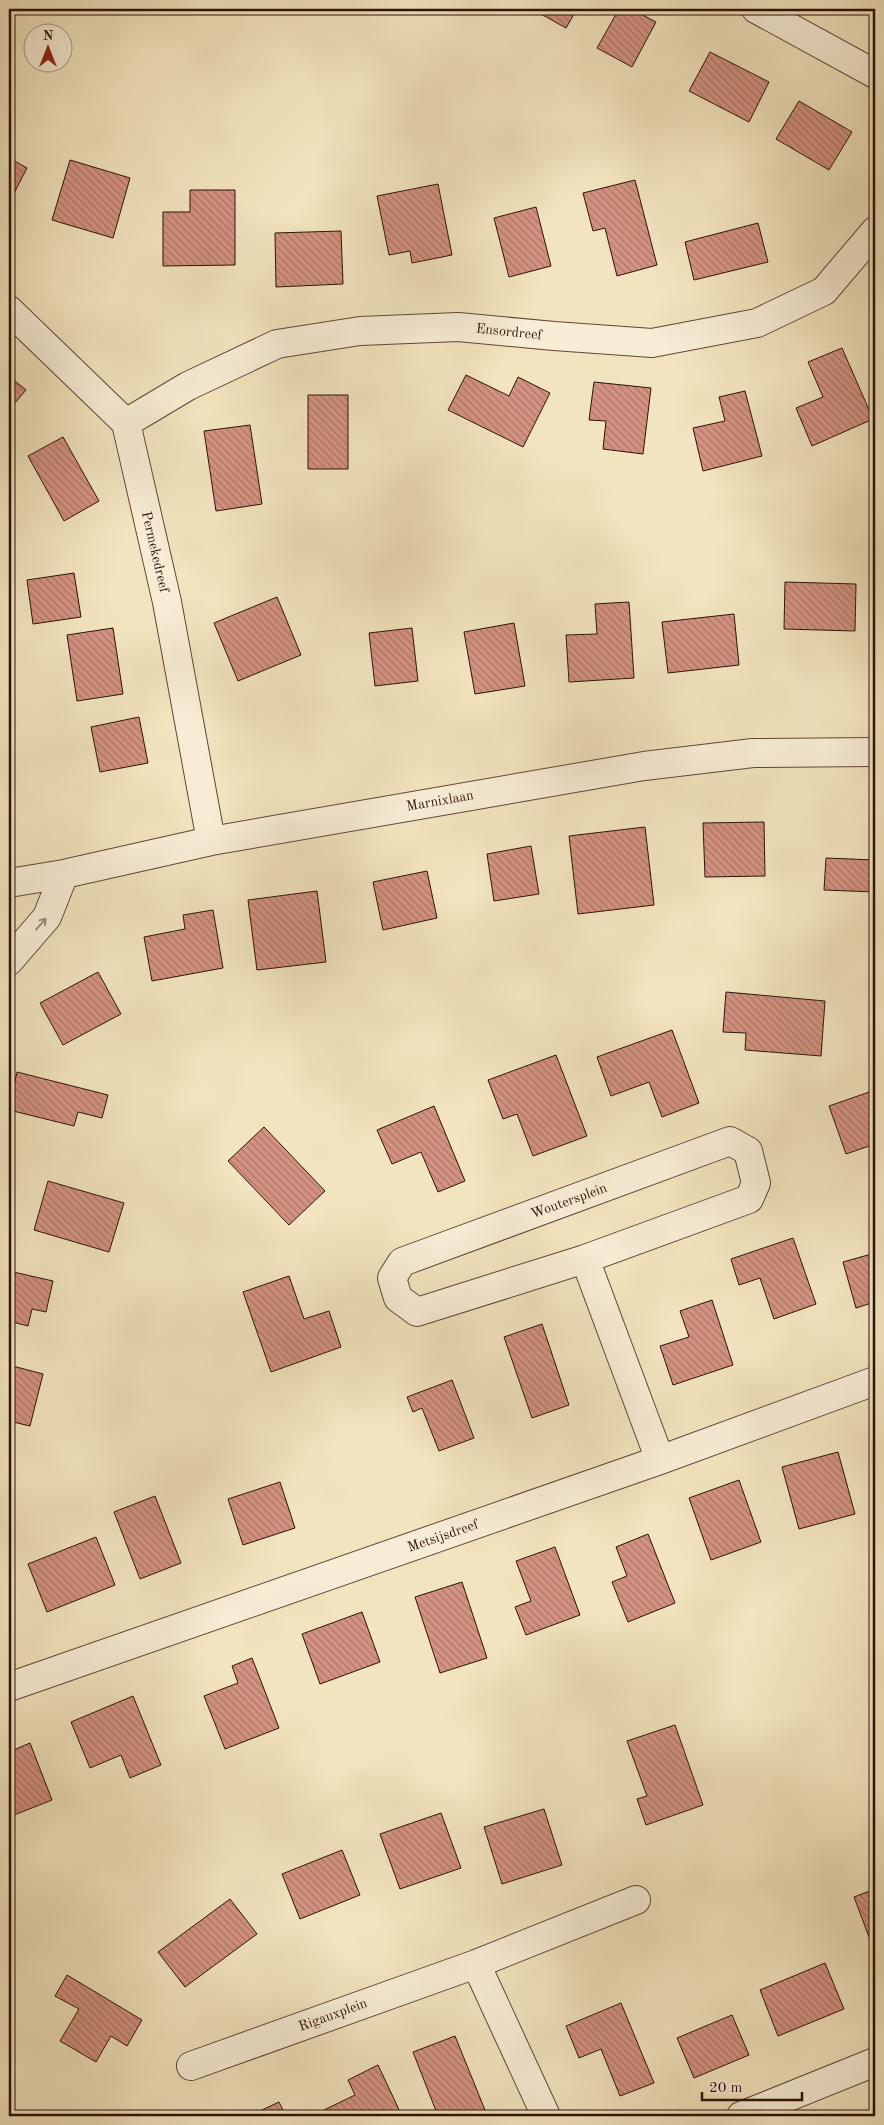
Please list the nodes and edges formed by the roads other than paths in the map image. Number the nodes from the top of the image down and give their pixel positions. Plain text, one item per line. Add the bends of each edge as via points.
1 (756, 9) edge
2 (875, 74) edge
3 (875, 231) edge
4 (9, 310) edge
5 (126, 424) junction
6 (875, 752) edge
7 (211, 841) junction
8 (64, 874) junction
9 (9, 883) edge
10 (9, 961) edge
11 (585, 1259) junction
12 (875, 1381) edge
13 (660, 1460) junction
14 (9, 1687) edge
15 (636, 1900) dead end
16 (476, 1964) junction
17 (875, 2062) edge
18 (191, 2066) dead end
19 (546, 2116) edge
20 (741, 2116) edge

1 - 2 street
3 - 5 street, Ensordreef via 824,291 757,323 652,343 458,327 360,331 277,344 188,386
4 - 5 street
5 - 7 street, Permekedreef via 167,602
6 - 7 street, Marnixlaan via 753,754 644,766
7 - 8 street, Marnixlaan
8 - 9 street, Marnixlaan
10 -> 8 street via 47,916
11 - 11 street, Woutersplein via 749,1199 756,1182 748,1151 730,1141 402,1262 392,1278 398,1298 417,1312
11 - 13 street
12 - 13 street, Metsijsdreef
13 - 14 street, Metsijsdreef
15 - 16 street, Rigauxplein
16 - 18 street, Rigauxplein
16 - 19 street
17 - 20 street

